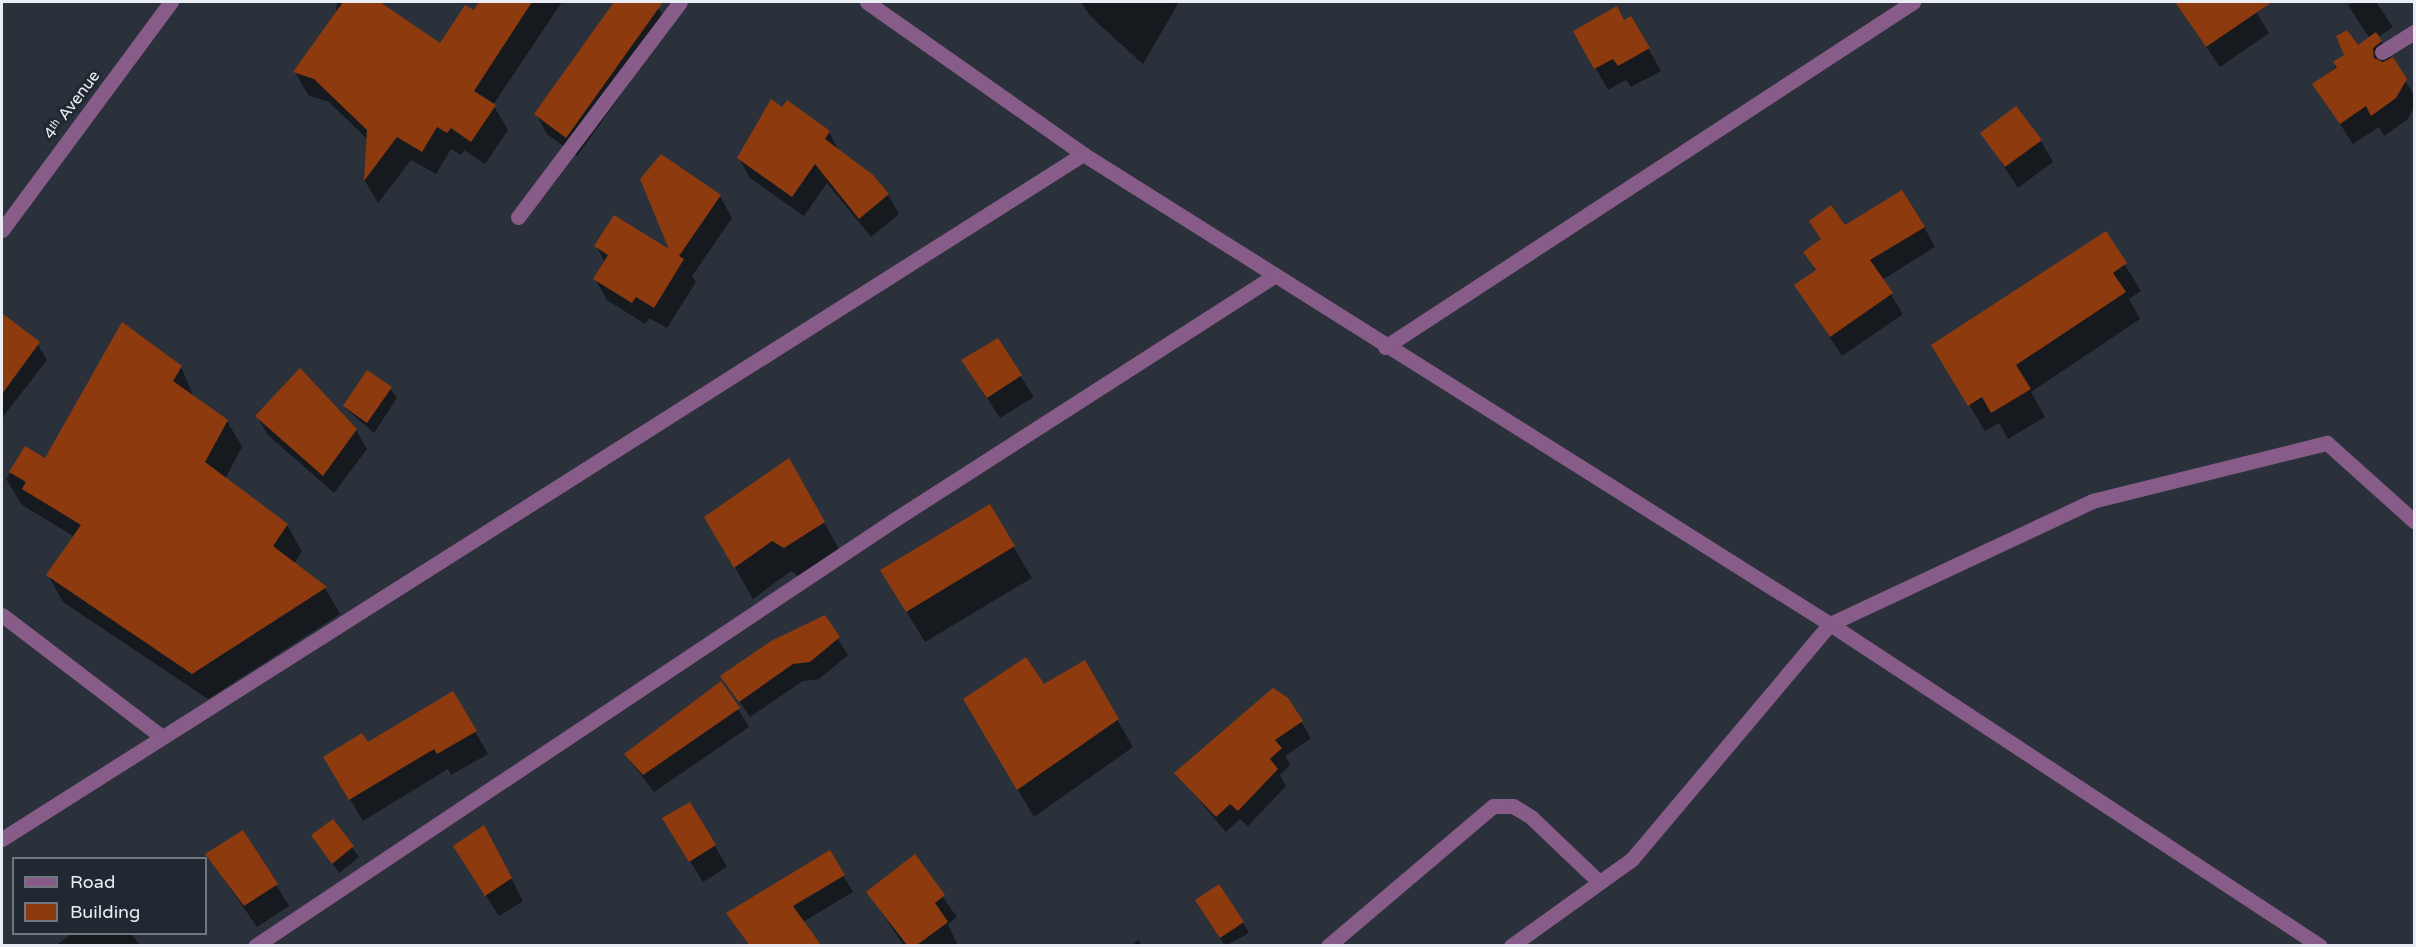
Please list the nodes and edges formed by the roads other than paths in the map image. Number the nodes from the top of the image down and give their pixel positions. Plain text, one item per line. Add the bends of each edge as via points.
1 (171, 2) edge
2 (681, 2) edge
3 (867, 2) edge
4 (1913, 2) edge
5 (2415, 32) edge
6 (2382, 52) dead end
7 (1083, 154) junction
8 (518, 217) dead end
9 (2, 230) edge
10 (1275, 275) junction
11 (1384, 346) junction
12 (2415, 522) edge
13 (2, 615) edge
14 (1830, 624) junction
15 (161, 736) junction
16 (2, 839) edge
17 (1599, 882) junction
18 (255, 945) edge
19 (1328, 945) edge
20 (1511, 945) edge
21 (2320, 945) edge

1 - 9 street, 4ᵗʰ Avenue
2 - 8 street
3 - 7 street
4 - 11 street
5 - 6 street
7 - 10 street
7 - 15 street
10 - 11 street
10 - 18 street via 897,518
11 - 14 street
12 - 14 street via 2327,443 2092,501
13 - 15 street
14 - 17 street via 1632,859
14 - 21 street
15 - 16 street
17 - 19 street via 1531,818 1513,806 1493,806
17 - 20 street

